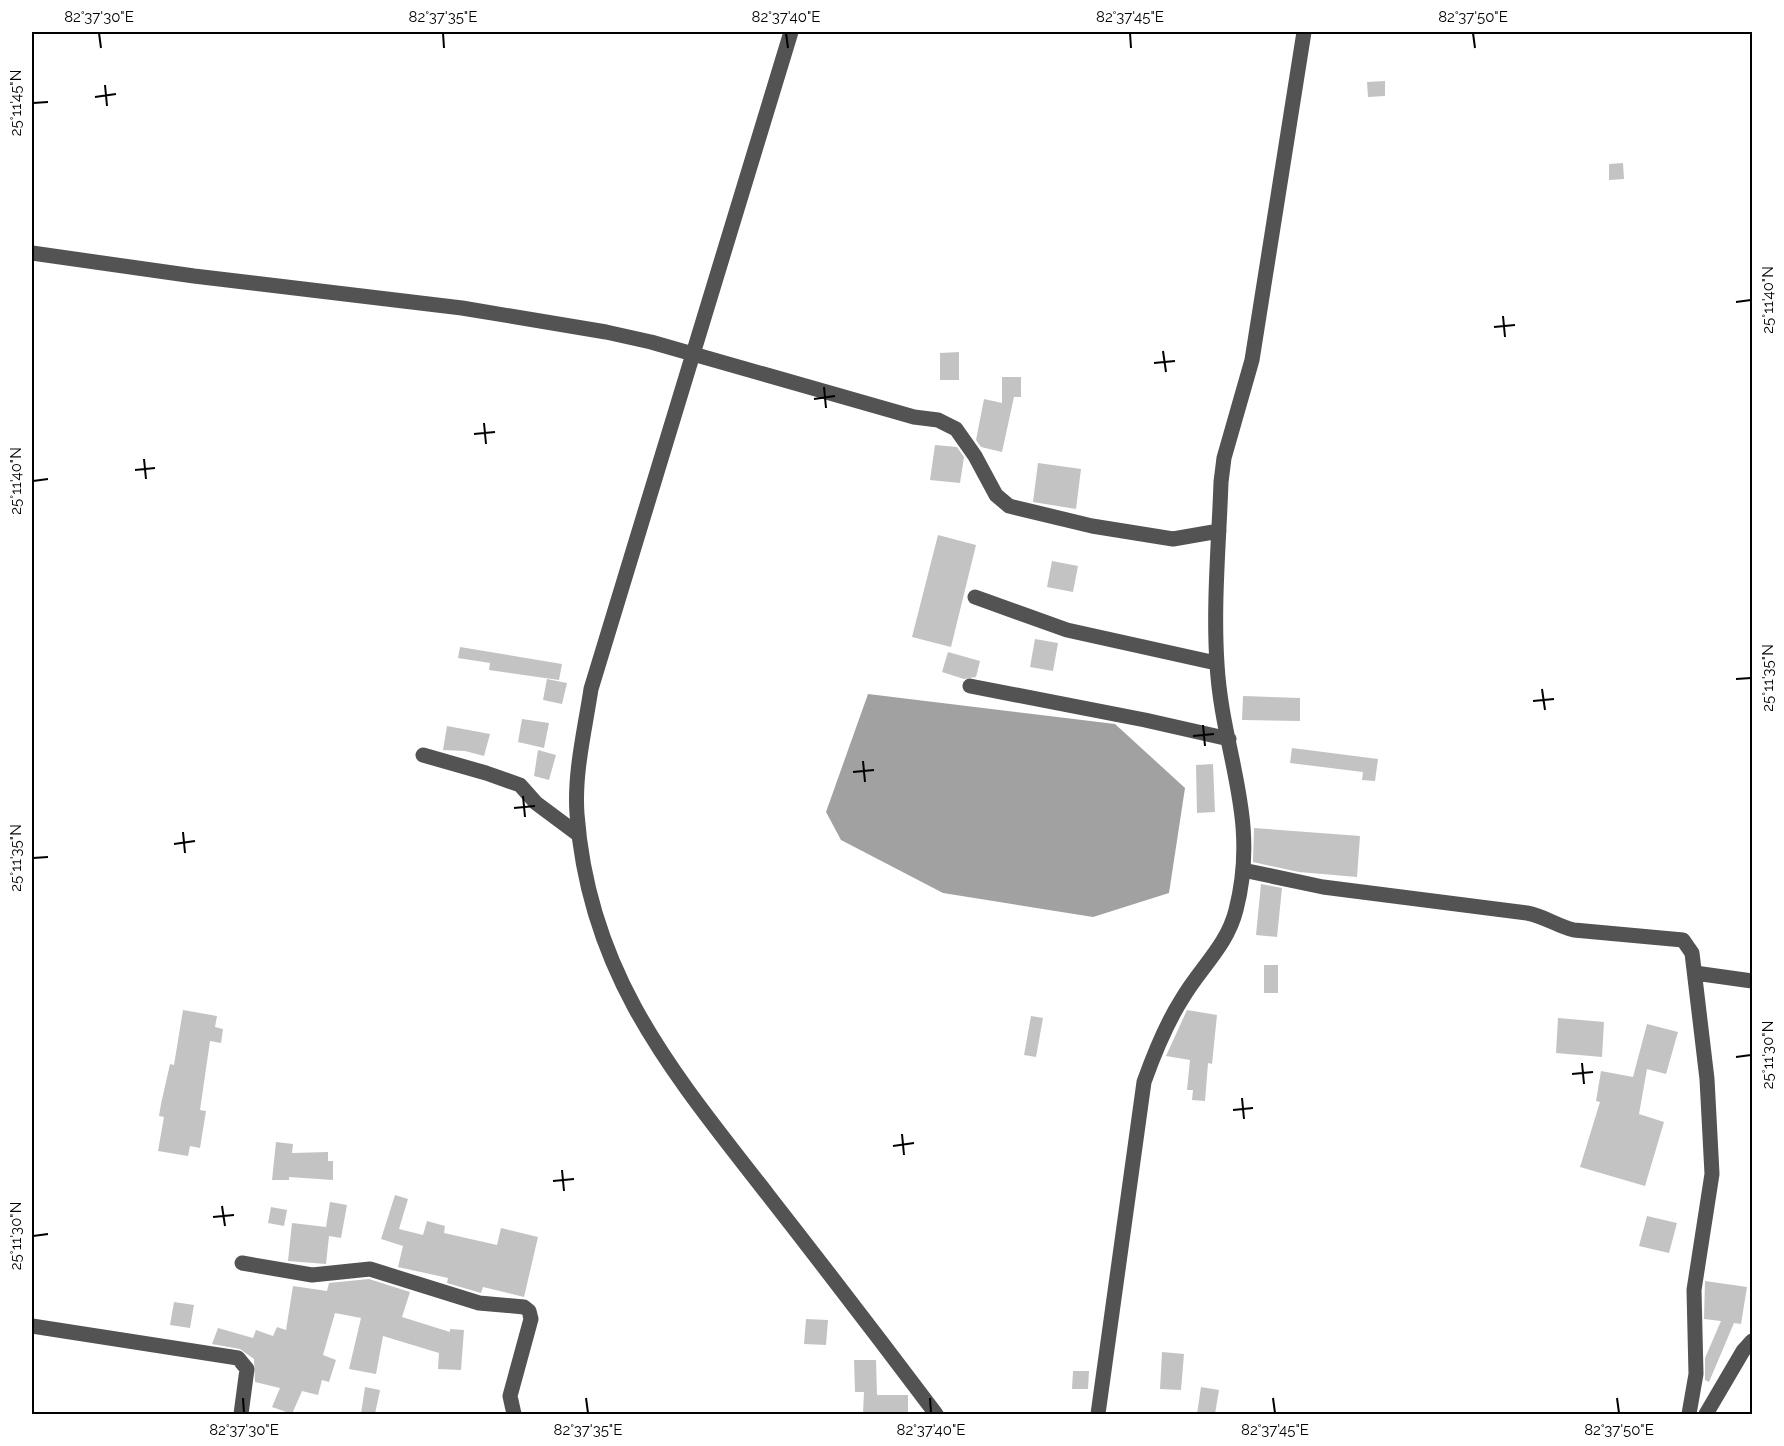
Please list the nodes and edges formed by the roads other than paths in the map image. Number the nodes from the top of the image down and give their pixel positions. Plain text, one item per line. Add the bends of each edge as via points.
1 (791, 32) edge
2 (1304, 32) edge
3 (32, 253) edge
4 (704, 358) junction
5 (1219, 531) junction
6 (975, 597) dead end
7 (1216, 663) junction
8 (970, 686) dead end
9 (1229, 739) junction
10 (423, 755) dead end
11 (579, 835) junction
12 (1244, 870) junction
13 (1695, 973) junction
14 (1752, 981) edge
15 (242, 1263) dead end
16 (32, 1326) edge
17 (1752, 1341) edge
18 (241, 1414) edge
19 (513, 1414) edge
20 (936, 1414) edge
21 (1098, 1414) edge
22 (1689, 1414) edge
23 (1706, 1414) edge

1 - 4 street
2 - 5 street via 1251,360 1224,458
3 - 4 street via 462,308 606,332
4 - 5 street via 947,423 961,435 996,495 1009,506 1173,540
4 - 11 street via 591,689 577,788
5 - 7 street
6 - 7 street via 1067,630
7 - 9 street
8 - 9 street
9 - 12 street via 1241,798
10 - 11 street via 520,785 536,803
11 - 20 street via 597,923 617,976 641,1023 710,1123
12 - 13 street via 1323,887 1527,913 1574,930 1670,937 1683,940 1692,953
12 - 21 street via 1229,932 1182,999 1144,1082
13 - 14 street
13 - 22 street via 1707,1079 1712,1174 1694,1290 1696,1374
15 - 19 street via 312,1275 370,1269 479,1303 524,1307 531,1319 510,1396
16 - 18 street via 238,1358 247,1369
17 - 23 street

